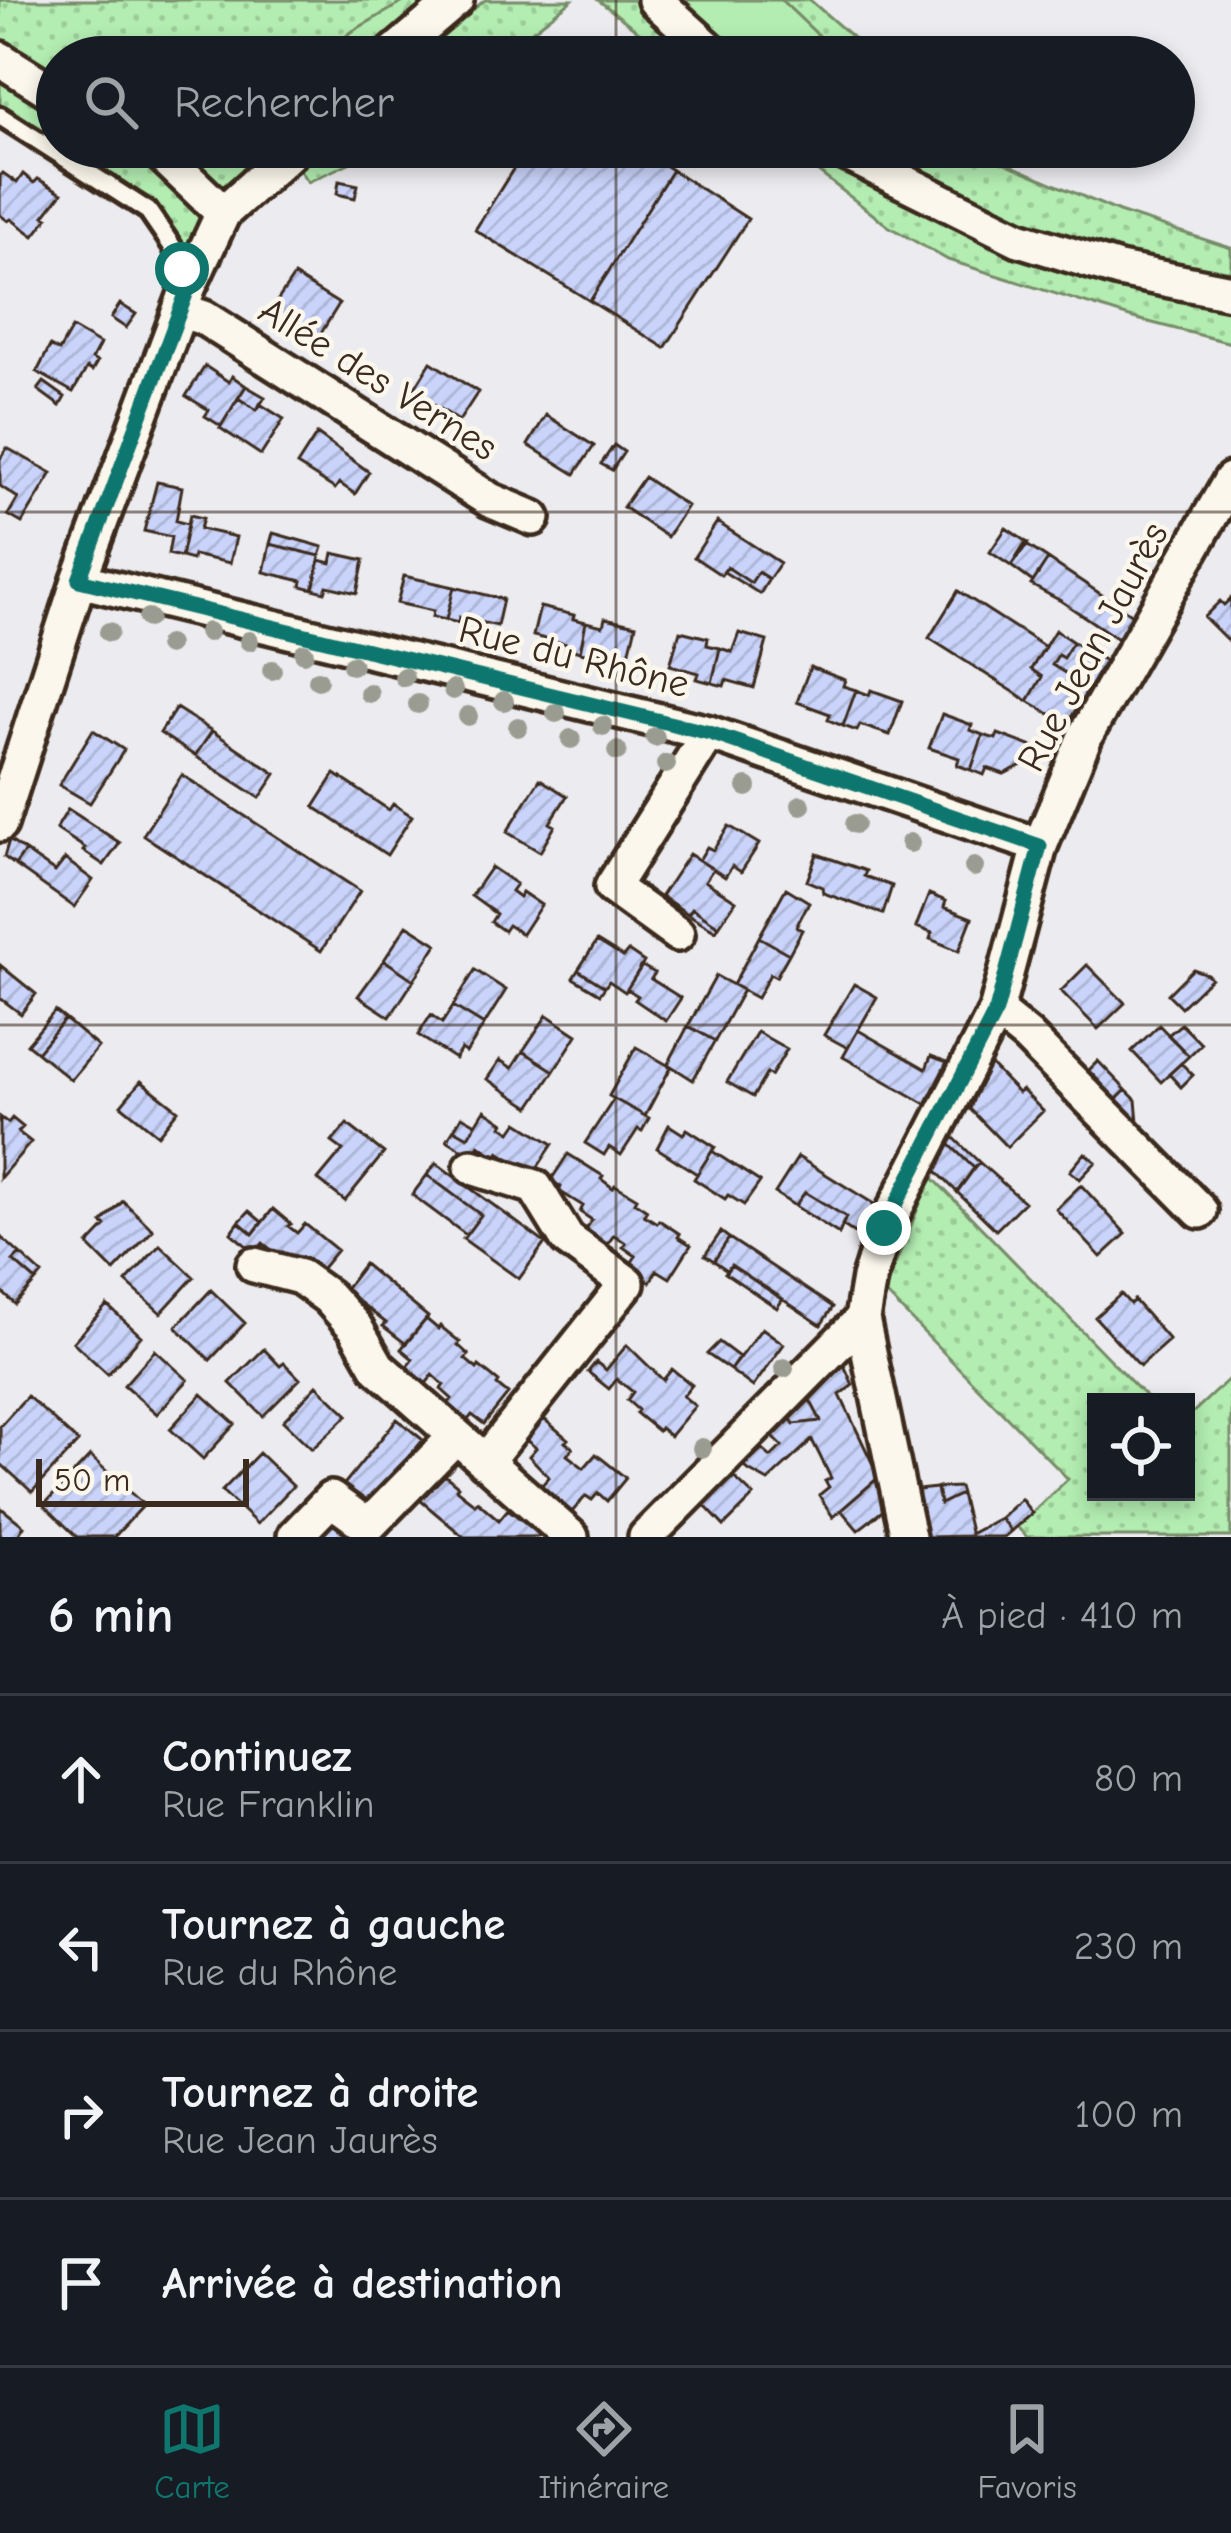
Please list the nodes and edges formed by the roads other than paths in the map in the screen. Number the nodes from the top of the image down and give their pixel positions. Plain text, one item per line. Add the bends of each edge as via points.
1 (455, 0) edge
2 (655, 0) edge
3 (413, 36) edge
4 (695, 36) edge
5 (0, 59) edge
6 (36, 82) edge
7 (0, 116) edge
8 (36, 139) edge
9 (81, 168) edge
10 (176, 168) edge
11 (273, 168) edge
12 (876, 168) edge
13 (223, 214) junction
14 (1231, 292) edge
15 (184, 298) junction
16 (1231, 480) edge
17 (533, 518) dead end
18 (79, 580) junction
19 (710, 733) junction
20 (10, 759) edge
21 (0, 824) edge
22 (1040, 846) junction
23 (677, 934) dead end
24 (996, 1011) junction
25 (472, 1167) dead end
26 (1200, 1211) dead end
27 (254, 1265) dead end
28 (862, 1319) junction
29 (456, 1436) junction
30 (485, 1462) junction
31 (295, 1536) edge
32 (571, 1537) edge
33 (646, 1537) edge
34 (908, 1537) edge

1 - 3 street
2 - 4 street
5 - 6 street
7 - 8 lane
9 - 15 lane via 148,211 172,246
10 - 13 street
11 - 13 street
12 - 14 street via 1019,239
13 - 15 street
15 - 17 street, Allée des Vernes via 490,500
15 - 18 street
16 - 22 street, Rue Jean Jaurès via 1086,734
18 - 19 street, Rue du Rhône
18 - 20 street
19 - 22 street, Rue du Rhône
19 - 23 street via 612,887
20 - 21 street
22 - 24 street, Rue Jean Jaurès
24 - 26 street
24 - 28 street, Rue Jean Jaurès via 884,1228
25 - 30 street via 535,1187 567,1239 627,1283
27 - 29 street via 300,1277 328,1297 378,1367
28 - 33 street
28 - 34 street, Rue Jean Jaurès
29 - 30 street
29 - 31 street via 368,1526 331,1498
30 - 32 street

